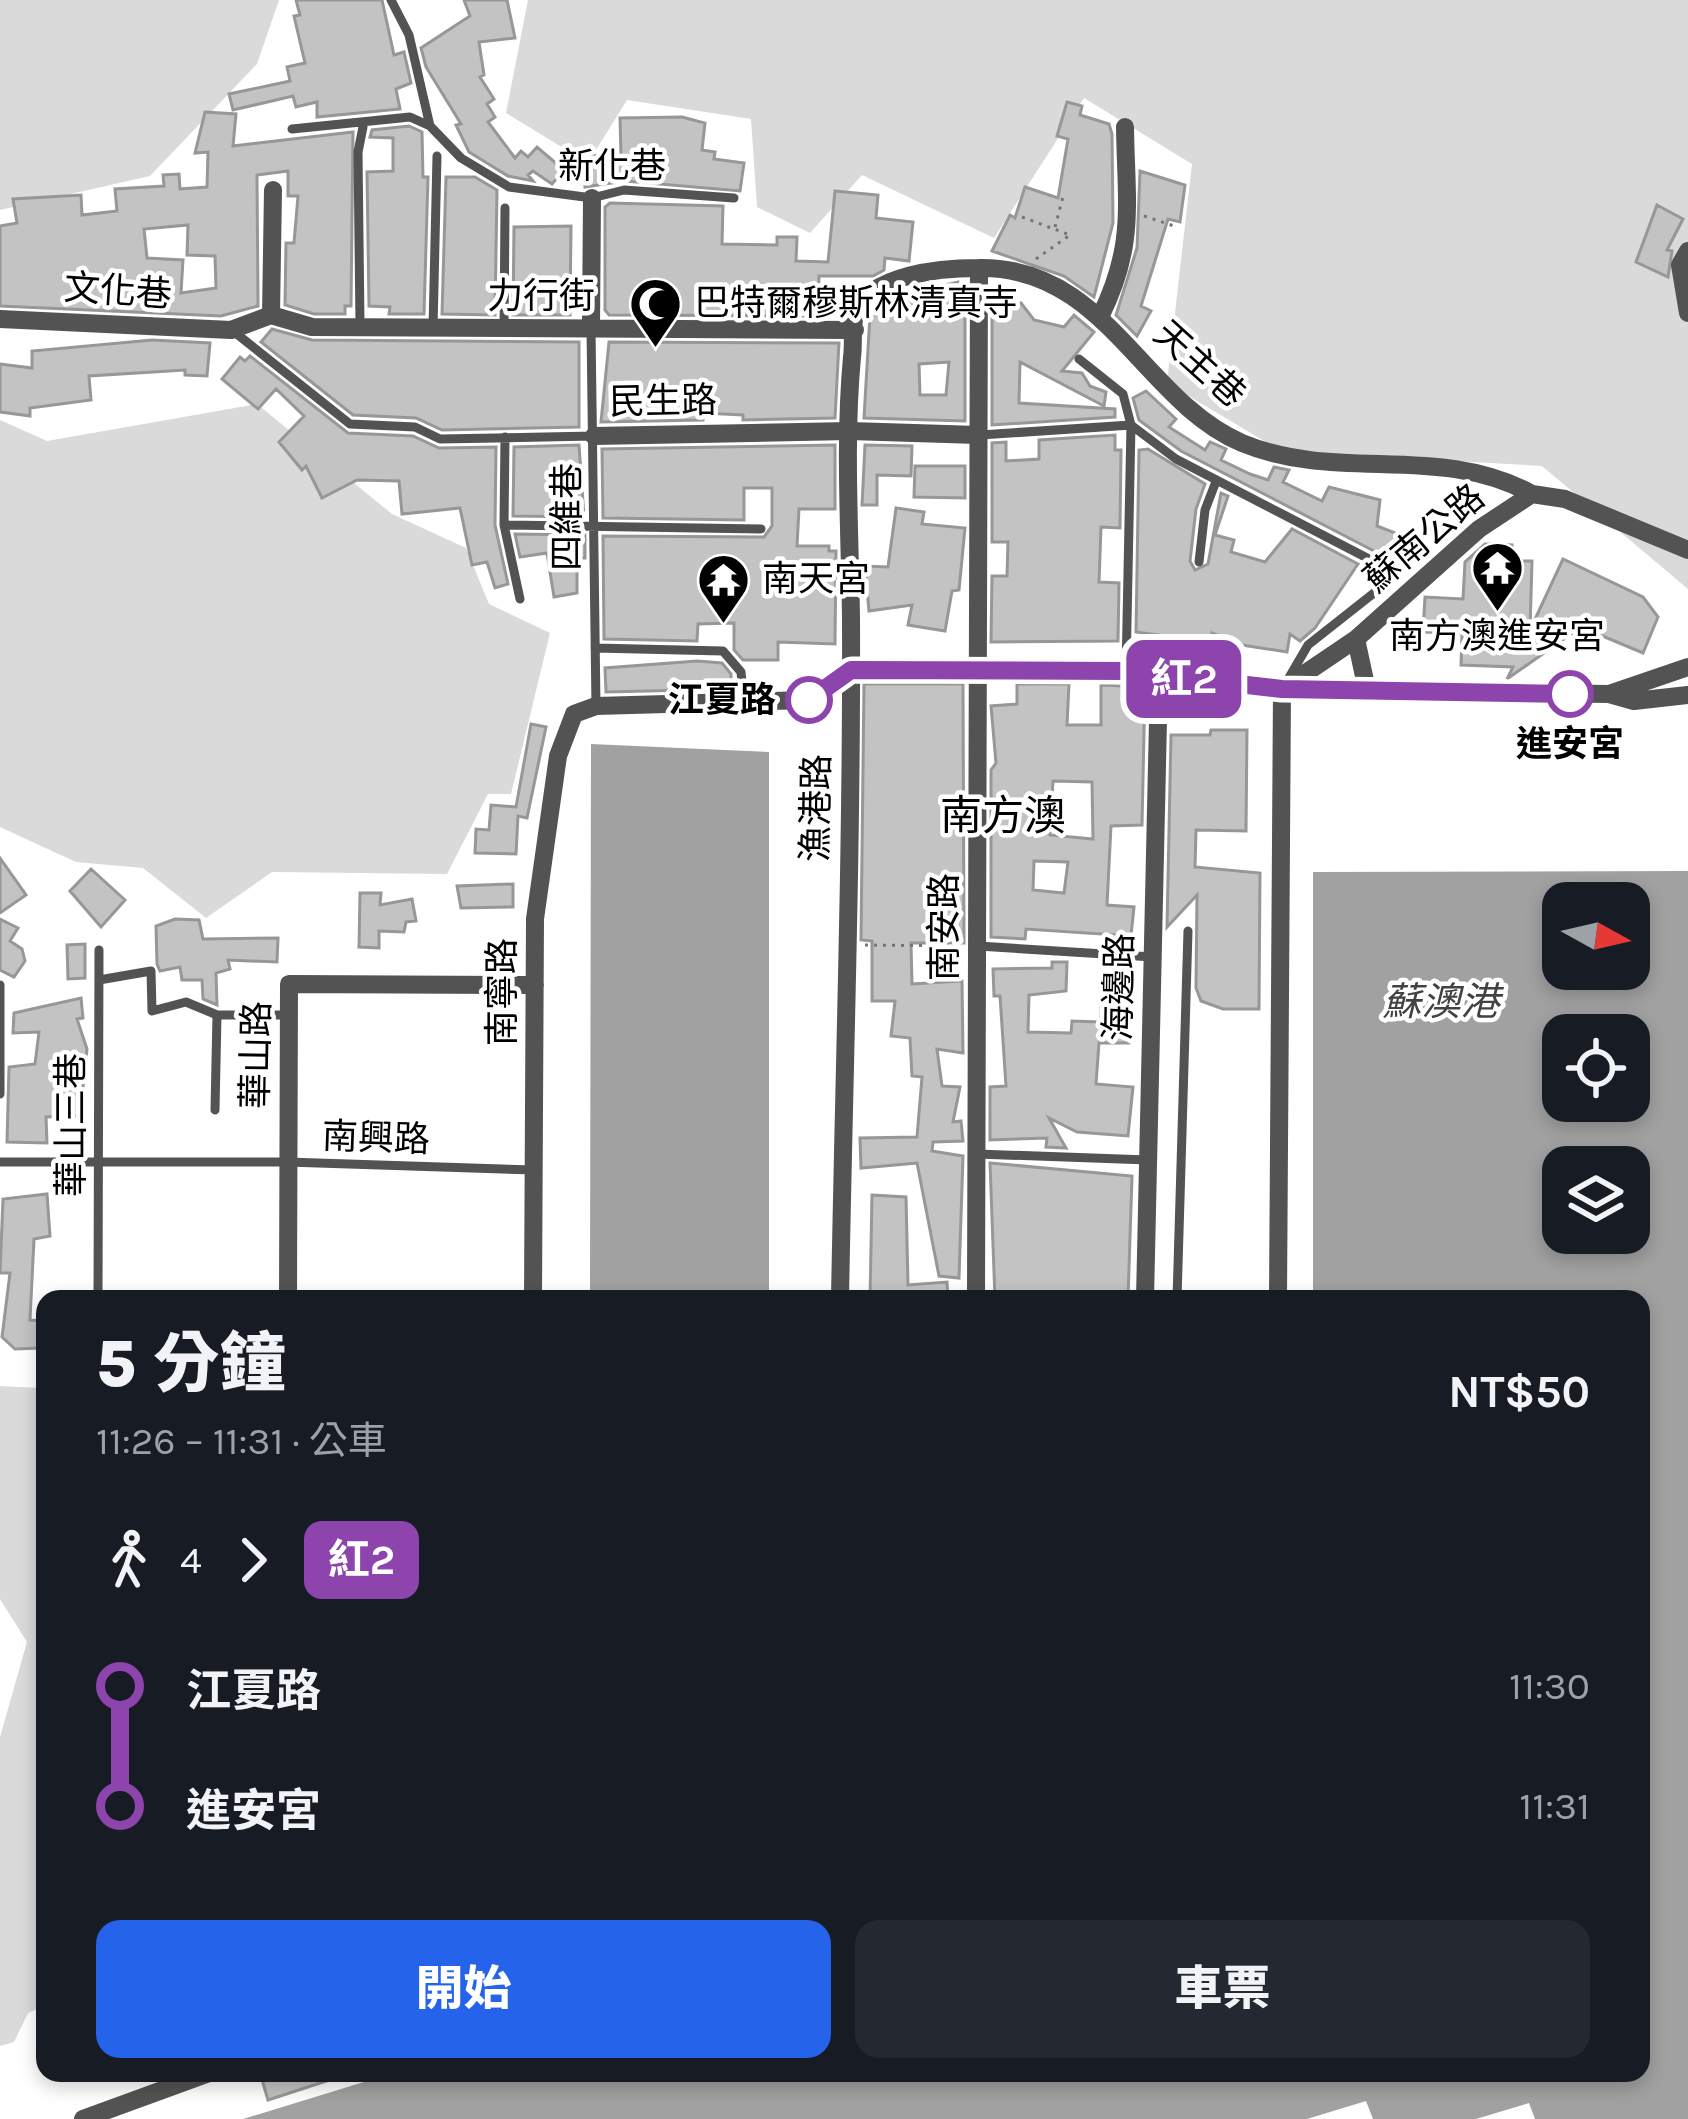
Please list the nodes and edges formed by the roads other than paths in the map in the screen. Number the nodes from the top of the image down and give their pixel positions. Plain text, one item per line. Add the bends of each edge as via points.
1 (391, 0) edge
2 (430, 126) junction
3 (363, 127) dead end
4 (1125, 127) dead end
5 (292, 129) dead end
6 (437, 156) dead end
7 (273, 190) dead end
8 (734, 197) dead end
9 (592, 198) junction
10 (505, 208) dead end
11 (1688, 251) edge
12 (979, 268) junction
13 (1688, 313) edge
14 (271, 315) junction
15 (1100, 317) junction
16 (0, 320) edge
17 (360, 327) junction
18 (433, 328) junction
19 (591, 328) junction
20 (231, 330) junction
21 (855, 330) junction
22 (504, 331) junction
23 (1078, 359) dead end
24 (1130, 425) junction
25 (850, 431) junction
26 (978, 435) junction
27 (594, 436) junction
28 (505, 437) junction
29 (1216, 484) junction
30 (1532, 494) junction
31 (504, 525) junction
32 (594, 529) junction
33 (761, 530) dead end
34 (1688, 550) edge
35 (1199, 562) dead end
36 (520, 599) dead end
37 (1356, 639) junction
38 (595, 648) junction
39 (1688, 668) edge
40 (851, 670) junction
41 (978, 670) junction
42 (1126, 671) junction
43 (1159, 676) junction
44 (1282, 689) junction
45 (1367, 690) junction
46 (1609, 694) junction
47 (1688, 695) edge
48 (744, 703) junction
49 (596, 706) junction
50 (1188, 931) dead end
51 (977, 946) junction
52 (99, 950) dead end
53 (1153, 957) junction
54 (99, 980) junction
55 (1, 985) edge
56 (535, 986) junction
57 (218, 1015) junction
58 (289, 1015) junction
59 (0, 1094) edge
60 (215, 1110) dead end
61 (976, 1154) junction
62 (1148, 1160) junction
63 (0, 1162) edge
64 (287, 1162) junction
65 (97, 1164) junction
66 (534, 1170) junction
67 (98, 1290) edge
68 (288, 1290) edge
69 (533, 1290) edge
70 (840, 1290) edge
71 (976, 1290) edge
72 (1145, 1290) edge
73 (1177, 1290) edge
74 (1278, 1290) edge
75 (184, 2082) edge
76 (83, 2119) edge

1 - 2 lane via 409,35
2 - 5 lane via 410,117
2 - 9 lane, 新化巷 via 461,158 509,187
3 - 17 lane
4 - 15 street via 1130,214 1117,284
6 - 18 lane
7 - 14 street
8 - 9 lane, 新化巷 via 625,190
9 - 19 street
10 - 22 lane
11 - 13 street via 1680,265
12 - 15 street, 天主巷 via 1019,271
12 - 21 street via 873,290 855,313
12 - 26 street, 南安路
14 - 17 street, 力行街 via 312,327
14 - 20 street
15 - 30 street, 天主巷 via 1201,418 1238,442 1345,466 1456,465
16 - 20 street, 文化巷
17 - 18 street, 力行街
18 - 22 street, 力行街
19 - 21 street, 力行街
19 - 22 street, 力行街
19 - 27 lane, 四維巷
20 - 28 lane, 民生路 via 350,424 415,428 440,439
21 - 25 street, 漁港路
23 - 24 lane via 1123,394
24 - 26 lane, 民生路
24 - 29 lane
24 - 42 lane
25 - 26 street, 民生路
25 - 27 street, 民生路
25 - 40 street, 漁港路
26 - 41 street, 南安路
27 - 28 lane, 民生路
27 - 32 lane, 四維巷
28 - 31 lane
29 - 35 lane
29 - 44 lane via 1399,574 1308,645
30 - 34 street, 蘇南公路 via 1565,499
30 - 37 street, 蘇南公路 via 1479,529
31 - 32 lane
31 - 36 lane
32 - 33 lane
32 - 38 lane, 四維巷
37 - 44 street, 蘇南公路
37 - 45 street
38 - 48 lane via 723,651 741,672
38 - 49 lane, 四維巷
39 - 46 street
40 - 41 street
40 - 48 street via 809,700
40 - 70 street, 漁港路
41 - 42 street
41 - 51 street, 南安路
42 - 43 street
43 - 44 street
43 - 53 street, 海邊路
44 - 45 street
44 - 74 street
45 - 46 street
46 - 47 street via 1634,701
48 - 49 street
49 - 56 street, 南寧路 via 574,714 558,756 535,919
50 - 73 lane
51 - 53 lane
51 - 61 street, 南安路
52 - 54 lane, 華山三巷
53 - 62 street, 海邊路
54 - 57 lane via 151,971 152,1011 186,1002
54 - 65 lane, 華山三巷
55 - 59 lane
56 - 58 street, 華山路 via 290,984
56 - 66 street, 南寧路
57 - 58 lane
57 - 60 lane
58 - 64 street, 華山路
61 - 62 lane
61 - 71 street, 南安路
62 - 72 street, 海邊路
63 - 65 lane, 南興路
64 - 65 lane, 南興路
64 - 66 lane, 南興路
64 - 68 street, 華山路
65 - 67 lane, 華山三巷
66 - 69 street, 南寧路
75 - 76 street

